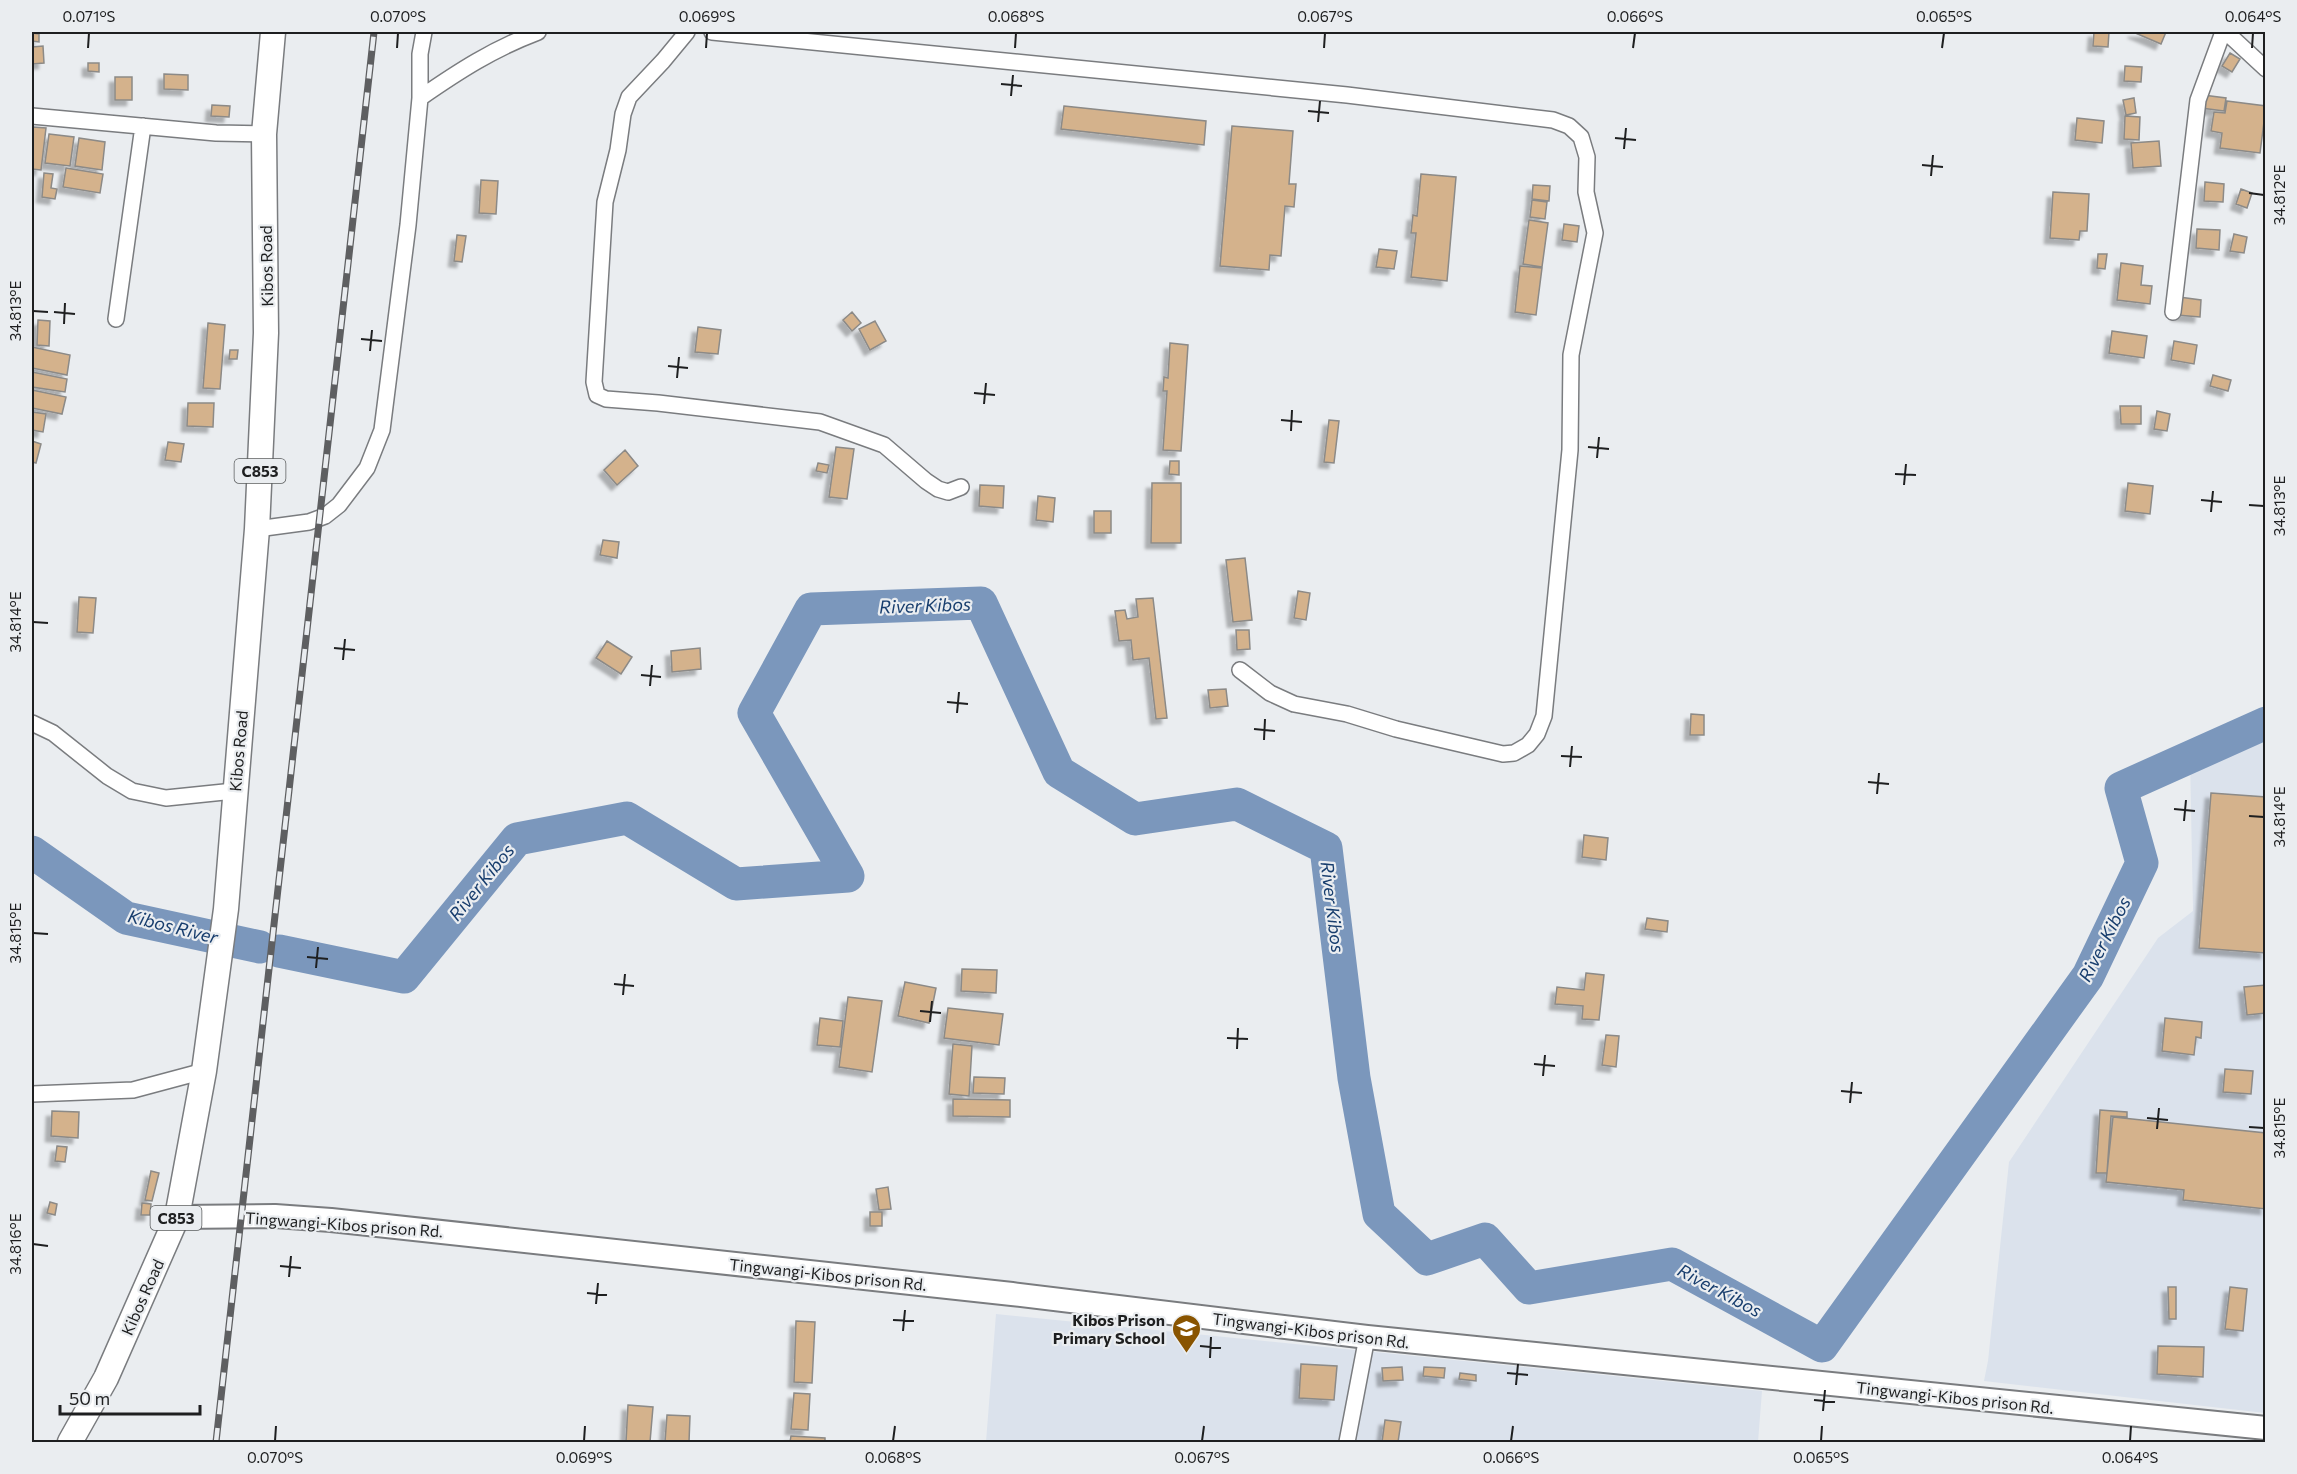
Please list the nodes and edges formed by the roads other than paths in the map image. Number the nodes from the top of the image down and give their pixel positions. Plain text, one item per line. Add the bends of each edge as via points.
1 (273, 32) edge
2 (424, 32) edge
3 (538, 32) edge
4 (687, 32) edge
5 (712, 32) edge
6 (2225, 32) edge
7 (2265, 69) edge
8 (420, 98) junction
9 (32, 116) edge
10 (143, 126) junction
11 (264, 134) junction
12 (2173, 312) dead end
13 (116, 318) dead end
14 (961, 487) dead end
15 (257, 529) junction
16 (1240, 670) dead end
17 (32, 723) edge
18 (234, 791) junction
19 (204, 1071) junction
20 (32, 1094) edge
21 (177, 1217) junction
22 (1367, 1337) junction
23 (2265, 1428) edge
24 (70, 1443) edge
25 (1347, 1443) edge

1 - 11 main road, Kibos Road / C853
2 - 8 street
3 - 8 street via 472,62
4 - 14 street via 629,97 623,114 605,202 594,382 597,394 606,399 820,422 884,446 938,489 948,492
5 - 16 street via 1347,95 1552,120 1569,126 1581,137 1587,157 1586,192 1595,233 1570,355 1570,450 1544,716 1538,734 1528,745 1503,754 1294,704 1270,693
6 - 7 street
6 - 12 street via 2198,100
8 - 15 street via 382,430 367,468 339,506 309,522
9 - 10 street
10 - 11 street
10 - 13 street
11 - 15 main road, Kibos Road / C853 via 267,333
15 - 18 main road, Kibos Road / C853
17 - 18 street via 132,791 166,798
18 - 19 main road, Kibos Road / C853 via 226,909
19 - 20 street via 133,1090
19 - 21 main road, Kibos Road / C853
21 - 22 street, Tingwangi-Kibos prison Rd. via 331,1220
21 - 24 main road, Kibos Road / C853 via 105,1378
22 - 23 street, Tingwangi-Kibos prison Rd.
22 - 25 street

